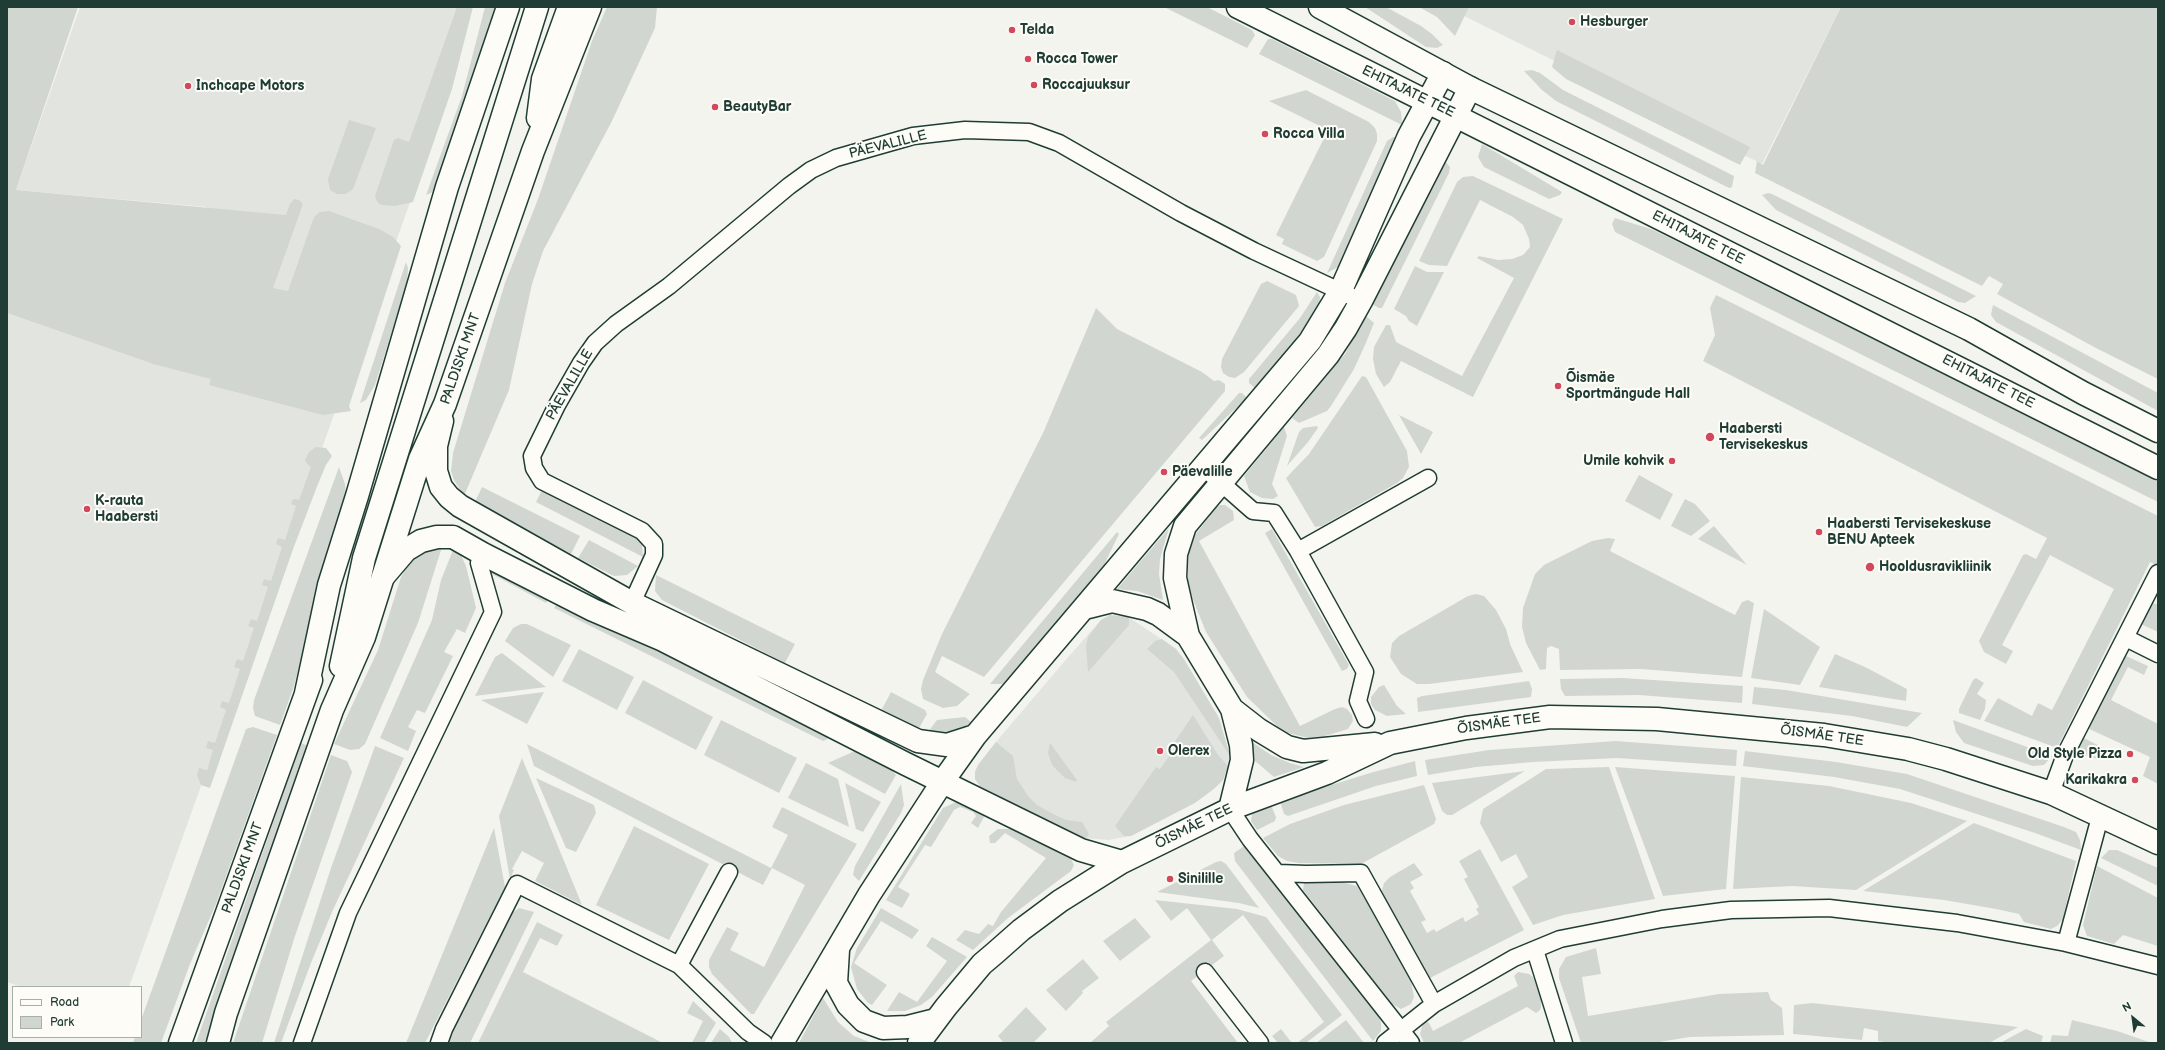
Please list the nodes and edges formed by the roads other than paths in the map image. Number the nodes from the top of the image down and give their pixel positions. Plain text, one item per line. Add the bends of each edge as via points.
1 (508, 7) edge
2 (536, 7) edge
3 (569, 7) edge
4 (590, 7) edge
5 (1238, 7) edge
6 (1320, 7) edge
7 (1443, 73) junction
8 (1470, 88) junction
9 (1449, 94) junction
10 (1427, 101) junction
11 (1455, 115) junction
12 (533, 151) junction
13 (1341, 290) junction
14 (1361, 301) junction
15 (445, 404) junction
16 (2158, 431) edge
17 (1203, 467) junction
18 (2158, 468) edge
19 (1428, 478) dead end
20 (1221, 483) junction
21 (498, 528) junction
22 (1298, 551) junction
23 (483, 554) junction
24 (364, 558) junction
25 (2158, 573) edge
26 (383, 578) junction
27 (632, 603) junction
28 (1084, 608) junction
29 (1188, 636) junction
30 (2126, 638) junction
31 (2158, 654) edge
32 (306, 693) junction
33 (1232, 709) junction
34 (332, 710) junction
35 (1366, 719) dead end
36 (975, 736) junction
37 (1390, 743) junction
38 (943, 781) junction
39 (2051, 793) junction
40 (1230, 809) junction
41 (2100, 817) junction
42 (2158, 844) edge
43 (1122, 862) junction
44 (729, 872) dead end
45 (1278, 873) junction
46 (2066, 943) junction
47 (838, 946) junction
48 (1535, 950) junction
49 (679, 965) junction
50 (2158, 966) edge
51 (1205, 972) dead end
52 (1434, 1004) junction
53 (936, 1020) junction
54 (1401, 1029) junction
55 (180, 1043) edge
56 (218, 1043) edge
57 (302, 1043) edge
58 (440, 1043) edge
59 (764, 1043) edge
60 (782, 1043) edge
61 (919, 1043) edge
62 (1260, 1043) edge
63 (1385, 1043) edge
64 (1411, 1043) edge
65 (1564, 1043) edge

1 - 32 main road, PALDISKI MNT via 447,188 358,496 329,585
2 - 24 main road, PALDISKI MNT
3 - 12 main road via 543,79
4 - 12 main road, PALDISKI MNT
5 - 10 main road, EHITAJATE TEE
6 - 7 main road
7 - 8 main road
7 - 9 main road
7 - 10 main road
8 - 9 main road
8 - 11 main road
8 - 16 main road via 1970,329 2083,393
9 - 10 main road
9 - 11 main road
10 - 11 main road, EHITAJATE TEE
10 - 13 main road
11 - 14 main road
11 - 18 main road, EHITAJATE TEE
12 - 15 main road, PALDISKI MNT
13 - 14 street, PÄEVALILLE
13 - 17 main road via 1310,341
13 - 27 street, PÄEVALILLE via 1248,247 1169,206 1059,143 1029,132 965,130 913,136 836,158 811,170 595,343 557,405 532,456 534,468 542,481 642,531 654,544 654,555
14 - 20 main road via 1328,355
15 - 21 main road via 435,459 441,487 460,506
15 - 26 main road, PALDISKI MNT via 420,460
17 - 20 street
17 - 28 main road
19 - 22 street
20 - 22 street via 1253,511 1274,513
20 - 29 main road via 1185,526 1176,554 1176,578
21 - 23 main road
21 - 27 main road
22 - 35 street via 1365,672 1358,701
23 - 26 main road via 453,537 437,537 421,541 406,550
23 - 38 main road via 593,610 663,640
23 - 57 street via 479,563 493,612 348,913
24 - 32 main road, PALDISKI MNT
24 - 34 main road, PALDISKI MNT
25 - 30 street
26 - 34 main road, PALDISKI MNT via 364,637
27 - 36 main road via 918,741 947,745
28 - 29 main road via 1112,601 1147,609
28 - 36 main road
29 - 33 main road
30 - 31 street
30 - 39 street via 2065,755
32 - 55 main road, PALDISKI MNT
33 - 37 main road via 1287,747 1304,751
33 - 40 main road via 1242,760
34 - 56 main road, PALDISKI MNT
36 - 38 main road
37 - 39 main road, ÕISMÄE TEE via 1466,728 1550,717 1657,719 1824,735 1908,749
37 - 40 main road, ÕISMÄE TEE via 1327,773
38 - 43 main road via 1081,850
38 - 47 main road
39 - 41 main road, ÕISMÄE TEE
40 - 43 main road, ÕISMÄE TEE
40 - 45 street
41 - 42 main road, ÕISMÄE TEE
41 - 46 street
43 - 53 main road, ÕISMÄE TEE via 1060,901 1021,930 982,964
44 - 49 street
45 - 52 street via 1361,873
45 - 54 street
46 - 48 street via 1903,916 1828,908 1773,908 1730,910 1662,919 1560,940
46 - 50 street
47 - 53 main road via 836,982 848,1005 864,1021 883,1028 908,1027
47 - 60 main road
48 - 52 street via 1514,958
48 - 65 street
49 - 58 street via 517,884 444,1029
49 - 59 street via 748,1032
51 - 62 street
52 - 54 street
53 - 61 main road, ÕISMÄE TEE
54 - 63 street
54 - 64 street

